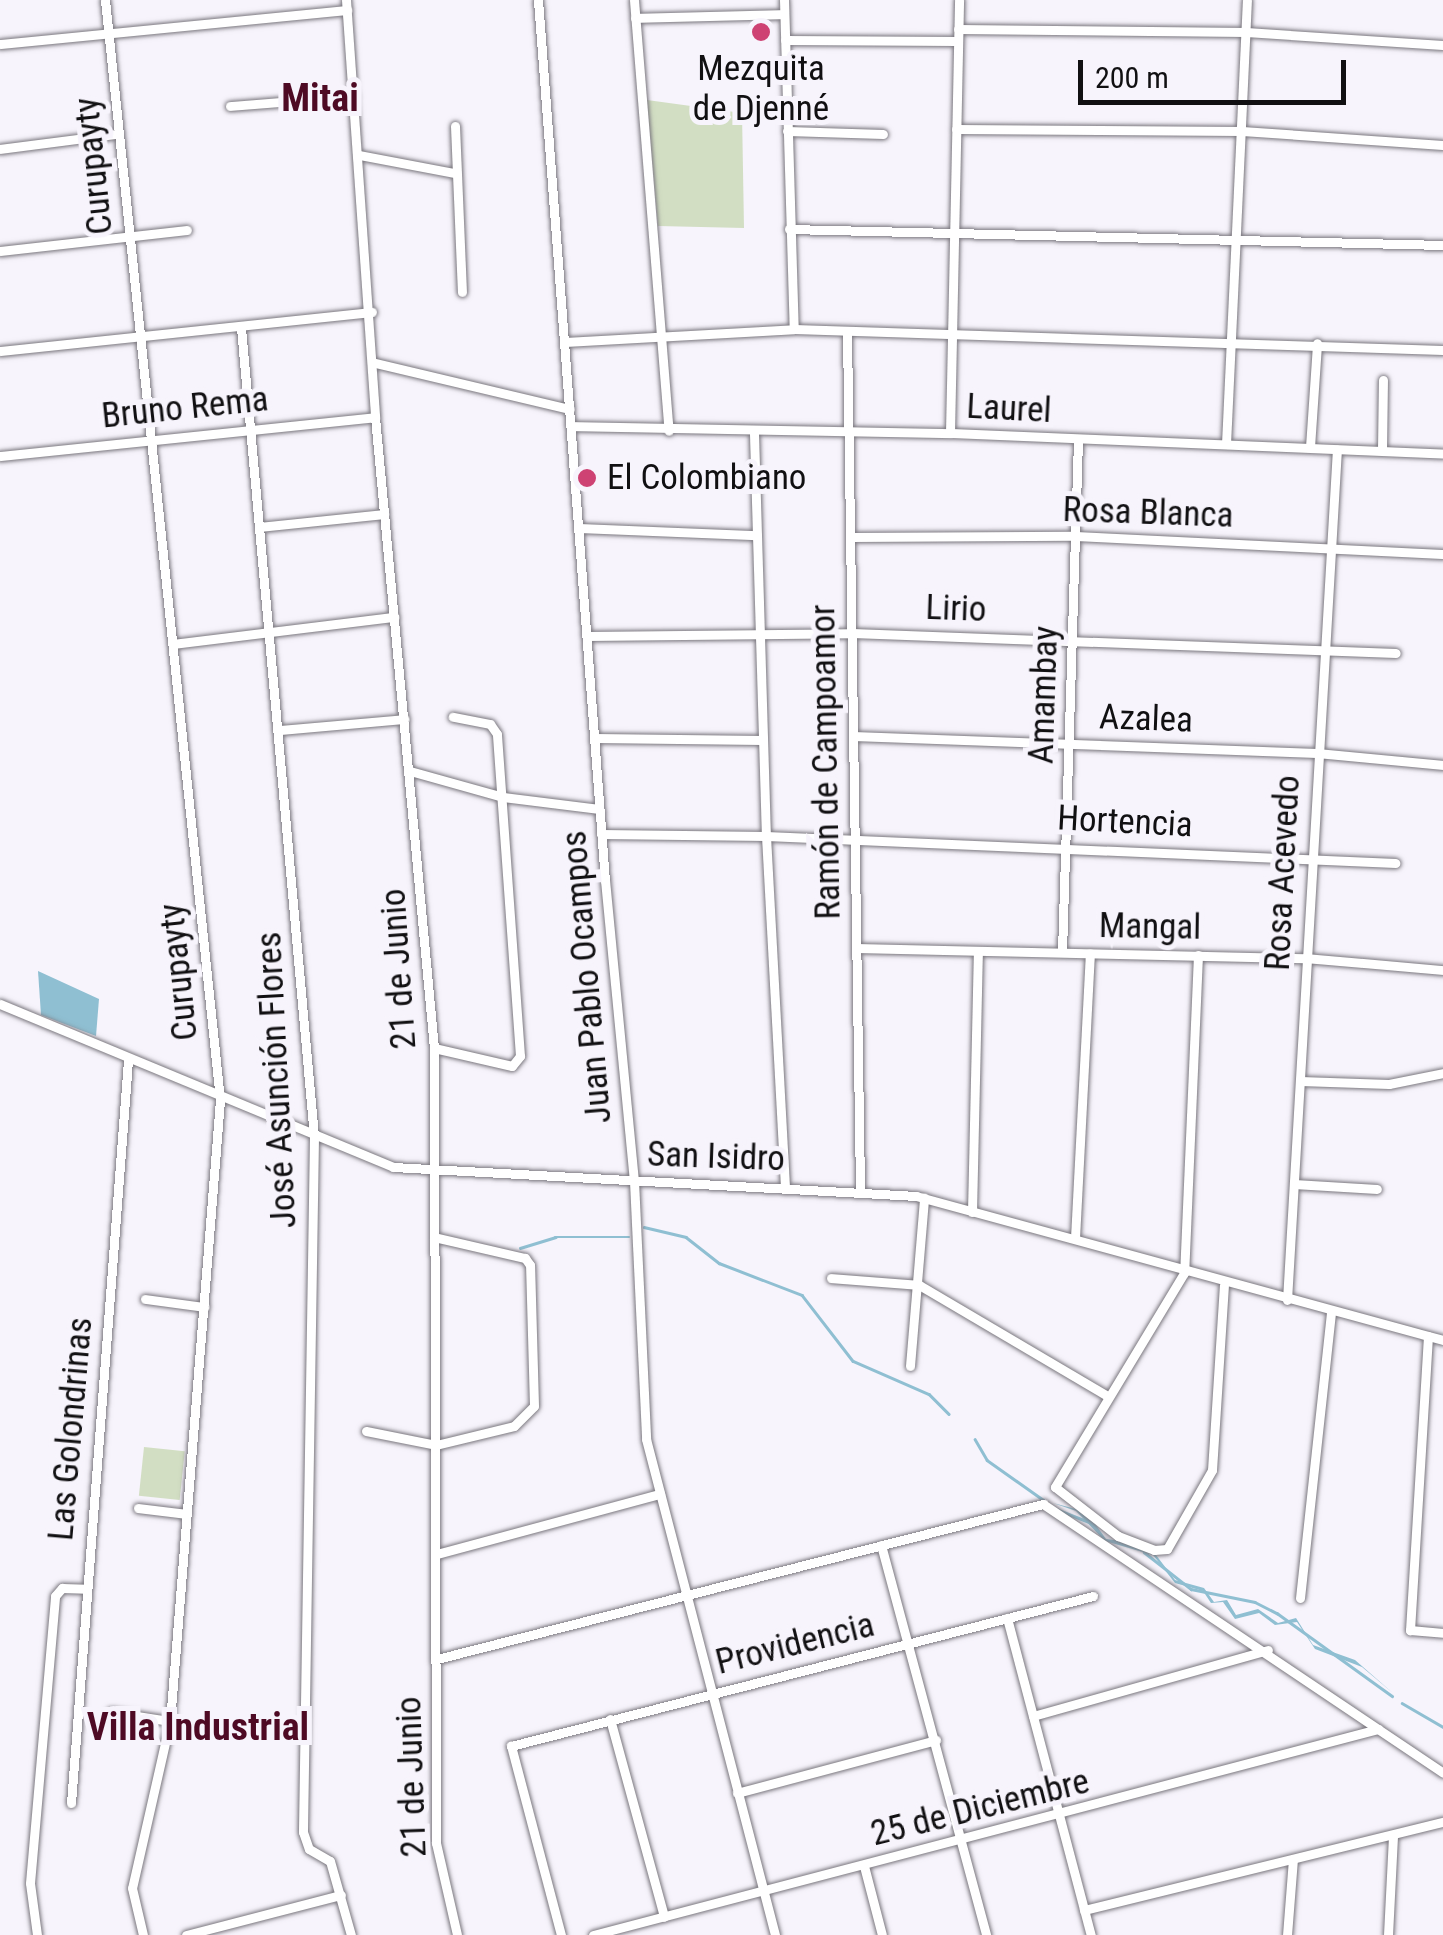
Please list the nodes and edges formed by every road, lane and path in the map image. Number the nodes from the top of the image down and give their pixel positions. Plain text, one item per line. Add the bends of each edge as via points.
1 (105, 0) edge
2 (538, 0) edge
3 (634, 0) edge
4 (784, 0) edge
5 (959, 0) edge
6 (1247, 0) edge
7 (347, 5) edge
8 (784, 14) junction
9 (635, 18) junction
10 (108, 30) junction
11 (958, 30) junction
12 (1246, 32) junction
13 (785, 40) junction
14 (958, 41) junction
15 (0, 44) edge
16 (1443, 45) edge
17 (354, 96) junction
18 (230, 106) dead end
19 (456, 126) dead end
20 (787, 130) junction
21 (956, 130) junction
22 (1242, 132) junction
23 (116, 134) junction
24 (882, 134) dead end
25 (1443, 145) edge
26 (0, 149) edge
27 (360, 155) junction
28 (454, 172) junction
29 (187, 230) dead end
30 (789, 230) junction
31 (953, 231) junction
32 (128, 237) junction
33 (1238, 240) junction
34 (1443, 244) edge
35 (0, 250) edge
36 (462, 292) dead end
37 (372, 312) junction
38 (242, 328) junction
39 (794, 329) junction
40 (660, 333) junction
41 (847, 333) junction
42 (953, 334) junction
43 (140, 339) junction
44 (565, 342) junction
45 (1232, 342) junction
46 (1316, 343) junction
47 (1443, 350) edge
48 (0, 351) edge
49 (375, 362) junction
50 (1384, 380) dead end
51 (570, 409) junction
52 (375, 417) junction
53 (571, 426) junction
54 (248, 429) junction
55 (669, 431) junction
56 (847, 432) junction
57 (950, 433) junction
58 (754, 434) junction
59 (152, 439) junction
60 (1078, 441) junction
61 (1226, 444) junction
62 (1310, 447) junction
63 (1337, 449) junction
64 (1382, 450) junction
65 (1443, 454) edge
66 (0, 456) edge
67 (384, 514) junction
68 (258, 527) junction
69 (579, 528) junction
70 (757, 535) junction
71 (1075, 536) junction
72 (850, 537) junction
73 (1330, 547) junction
74 (1443, 554) edge
75 (394, 617) junction
76 (268, 630) junction
77 (852, 633) junction
78 (587, 636) junction
79 (759, 636) junction
80 (1074, 640) junction
81 (173, 644) junction
82 (1323, 651) junction
83 (1396, 653) dead end
84 (454, 717) dead end
85 (404, 719) junction
86 (280, 730) junction
87 (853, 736) junction
88 (595, 738) junction
89 (762, 740) junction
90 (1070, 744) junction
91 (1318, 753) junction
92 (1443, 766) edge
93 (410, 770) junction
94 (503, 797) junction
95 (599, 809) junction
96 (601, 834) junction
97 (766, 836) junction
98 (852, 838) junction
99 (1066, 847) junction
100 (1312, 860) junction
101 (1395, 864) dead end
102 (856, 948) junction
103 (978, 952) junction
104 (1062, 952) junction
105 (1090, 953) junction
106 (1198, 955) junction
107 (1305, 958) junction
108 (1443, 970) edge
109 (0, 1004) edge
110 (434, 1048) junction
111 (128, 1060) junction
112 (1443, 1074) edge
113 (1300, 1081) junction
114 (220, 1100) junction
115 (314, 1137) junction
116 (434, 1173) junction
117 (634, 1182) junction
118 (1294, 1184) junction
119 (786, 1188) junction
120 (1378, 1188) dead end
121 (860, 1190) junction
122 (924, 1198) junction
123 (972, 1212) junction
124 (434, 1237) junction
125 (1076, 1238) junction
126 (1184, 1273) junction
127 (831, 1278) dead end
128 (1224, 1284) junction
129 (919, 1286) junction
130 (146, 1298) dead end
131 (1287, 1300) junction
132 (204, 1307) junction
133 (1331, 1311) junction
134 (1428, 1336) junction
135 (1443, 1340) edge
136 (910, 1366) dead end
137 (1106, 1395) junction
138 (366, 1431) dead end
139 (436, 1445) junction
140 (660, 1494) junction
141 (138, 1508) dead end
142 (187, 1514) junction
143 (881, 1545) junction
144 (437, 1554) junction
145 (86, 1589) junction
146 (1093, 1596) dead end
147 (686, 1597) junction
148 (1300, 1598) dead end
149 (1007, 1618) junction
150 (1443, 1633) edge
151 (909, 1644) junction
152 (1268, 1650) junction
153 (438, 1659) junction
154 (711, 1694) junction
155 (111, 1712) dead end
156 (1034, 1716) junction
157 (610, 1719) junction
158 (170, 1720) junction
159 (1378, 1729) junction
160 (936, 1740) junction
161 (1443, 1773) edge
162 (737, 1793) junction
163 (71, 1804) dead end
164 (1061, 1817) junction
165 (1443, 1822) edge
166 (1393, 1836) junction
167 (962, 1841) junction
168 (1294, 1859) junction
169 (864, 1866) junction
170 (763, 1890) junction
171 (341, 1895) junction
172 (1084, 1910) junction
173 (664, 1917) junction
174 (37, 1935) edge
175 (143, 1935) edge
176 (186, 1935) edge
177 (351, 1935) edge
178 (457, 1935) edge
179 (562, 1935) edge
180 (592, 1935) edge
181 (775, 1935) edge
182 (882, 1935) edge
183 (986, 1935) edge
184 (1091, 1935) edge
185 (1288, 1935) edge
186 (1388, 1935) edge

1 - 10 street, Curupayty
2 - 44 street, Juan Pablo Ocampos
3 - 9 street
4 - 8 street
5 - 11 street
6 - 12 street
7 - 10 street
7 - 17 street, 21 de Junio
8 - 9 street
8 - 13 street
9 - 40 street
10 - 15 street
10 - 23 street, Curupayty
11 - 12 street
11 - 14 street
12 - 16 street
12 - 22 street
13 - 14 street
13 - 20 street
14 - 21 street
17 - 18 street
17 - 27 street, 21 de Junio
19 - 28 street
20 - 24 street
20 - 30 street
21 - 22 street
21 - 31 street
22 - 25 street
22 - 33 street
23 - 26 street
23 - 32 street, Curupayty
27 - 28 street
27 - 37 street, 21 de Junio
28 - 36 street
29 - 32 street
30 - 31 street
30 - 39 street
31 - 33 street
31 - 42 street
32 - 35 street
32 - 43 street, Curupayty
33 - 34 street
33 - 45 street
37 - 38 street
37 - 49 street, 21 de Junio
38 - 43 street
38 - 54 street, José Asunción Flores
39 - 40 street
39 - 41 street
40 - 44 street
40 - 55 street
41 - 42 street
41 - 56 street, Ramón de Campoamor
42 - 45 street
42 - 57 street
43 - 48 street
43 - 59 street, Curupayty
44 - 51 street, Juan Pablo Ocampos
45 - 46 street
45 - 61 street
46 - 47 street
46 - 62 street
49 - 51 street
49 - 52 street, 21 de Junio
50 - 64 street
51 - 53 street, Juan Pablo Ocampos
52 - 54 street, Bruno Rema
52 - 67 street, 21 de Junio
53 - 55 street, Laurel
53 - 69 street, Juan Pablo Ocampos
54 - 59 street, Bruno Rema
54 - 68 street, José Asunción Flores
55 - 58 street, Laurel
56 - 57 street, Laurel
56 - 58 street, Laurel
56 - 72 street, Ramón de Campoamor
57 - 60 street, Laurel
58 - 70 street
59 - 66 street, Bruno Rema
59 - 81 street, Curupayty
60 - 61 street, Laurel
60 - 71 street, Amambay
61 - 62 street, Laurel
62 - 63 street, Laurel
63 - 64 street, Laurel
63 - 73 street, Rosa Acevedo
64 - 65 street, Laurel
67 - 68 street
67 - 75 street, 21 de Junio
68 - 76 street, José Asunción Flores
69 - 70 street
69 - 78 street, Juan Pablo Ocampos
70 - 79 street
71 - 72 street, Rosa Blanca
71 - 73 street, Rosa Blanca
71 - 80 street, Amambay
72 - 77 street, Ramón de Campoamor
73 - 74 street, Rosa Blanca
73 - 82 street, Rosa Acevedo
75 - 76 street
75 - 85 street, 21 de Junio
76 - 81 street
76 - 86 street, José Asunción Flores
77 - 79 street, Lirio
77 - 80 street, Lirio
77 - 87 street, Ramón de Campoamor
78 - 79 street, Lirio
78 - 88 street, Juan Pablo Ocampos
79 - 89 street
80 - 82 street, Lirio
80 - 90 street, Amambay
81 - 114 street, Curupayty
82 - 83 street, Lirio
82 - 91 street, Rosa Acevedo
84 - 94 street via 494,727
85 - 86 street
85 - 93 street, 21 de Junio
86 - 115 street, José Asunción Flores
87 - 90 street, Azalea
87 - 98 street, Ramón de Campoamor
88 - 89 street
88 - 95 street, Juan Pablo Ocampos
89 - 97 street
90 - 91 street, Azalea
90 - 99 street, Amambay
91 - 92 street, Azalea
91 - 100 street, Rosa Acevedo
93 - 94 street
93 - 110 street, 21 de Junio
94 - 95 street
94 - 110 street via 520,1056 512,1066
95 - 96 street, Juan Pablo Ocampos
96 - 97 street, Hortencia
96 - 117 street, Juan Pablo Ocampos
97 - 98 street, Hortencia
97 - 119 street
98 - 99 street, Hortencia
98 - 102 street, Ramón de Campoamor
99 - 100 street, Hortencia
99 - 104 street, Amambay
100 - 101 street, Hortencia
100 - 107 street, Rosa Acevedo
102 - 103 street, Mangal
102 - 121 street, Ramón de Campoamor
103 - 104 street, Mangal
103 - 123 street
104 - 105 street, Mangal
105 - 106 street, Mangal
105 - 125 street
106 - 107 street, Mangal
106 - 126 street
107 - 108 street, Mangal
107 - 113 street, Rosa Acevedo
109 - 111 street, San Isidro
110 - 116 street, 21 de Junio
111 - 114 street, San Isidro
111 - 145 street, Las Golondrinas
112 - 113 street via 1388,1084
113 - 118 street, Rosa Acevedo
114 - 115 street, San Isidro
114 - 132 street, Curupayty
115 - 116 street, San Isidro via 381,1163
115 - 171 street, José Asunción Flores via 303,1832 309,1849 330,1861
116 - 117 street, San Isidro
116 - 124 street, 21 de Junio
117 - 119 street, San Isidro
117 - 140 street, Juan Pablo Ocampos via 646,1439
118 - 120 street
118 - 131 street, Rosa Acevedo
119 - 121 street, San Isidro
121 - 122 street, San Isidro
122 - 123 street, San Isidro
122 - 129 street
123 - 125 street, San Isidro
124 - 139 street, 21 de Junio
124 - 139 street via 525,1258 536,1286 534,1406 528,1418
125 - 126 street, San Isidro
126 - 128 street, San Isidro
126 - 137 street
127 - 129 street
128 - 131 street, San Isidro
128 - 137 street via 1212,1470 1166,1549 1118,1536 1056,1492
129 - 136 street
129 - 137 street
130 - 132 street
131 - 133 street, San Isidro
132 - 142 street, Curupayty
133 - 134 street, San Isidro
133 - 148 street
134 - 135 street, San Isidro
134 - 150 street via 1410,1630
138 - 139 street
139 - 144 street, 21 de Junio
140 - 144 street
140 - 147 street, Juan Pablo Ocampos
141 - 142 street
142 - 158 street, Curupayty
143 - 147 street
143 - 151 street
143 - 152 street via 1043,1504
144 - 153 street, 21 de Junio
145 - 163 street, Las Golondrinas
145 - 174 street via 62,1588 56,1596 30,1883
146 - 149 street, Providencia
147 - 153 street
147 - 154 street, Juan Pablo Ocampos
149 - 151 street, Providencia
149 - 156 street
151 - 154 street, Providencia
151 - 160 street
152 - 156 street
152 - 159 street
153 - 178 street, 21 de Junio via 436,1844
154 - 157 street, Providencia
154 - 162 street, Juan Pablo Ocampos
155 - 158 street
156 - 164 street
157 - 173 street
157 - 179 street, Providencia via 510,1746
158 - 175 street, Curupayty via 132,1888
159 - 161 street
159 - 164 street, 25 de Diciembre
160 - 162 street
160 - 167 street
162 - 170 street, Juan Pablo Ocampos
164 - 167 street, 25 de Diciembre
164 - 172 street
165 - 166 street
166 - 168 street
166 - 186 street
167 - 169 street, 25 de Diciembre
167 - 183 street
168 - 172 street
168 - 185 street
169 - 170 street, 25 de Diciembre
169 - 182 street
170 - 173 street, 25 de Diciembre
170 - 181 street, Juan Pablo Ocampos
171 - 176 street
171 - 177 street
172 - 184 street
173 - 180 street, 25 de Diciembre

